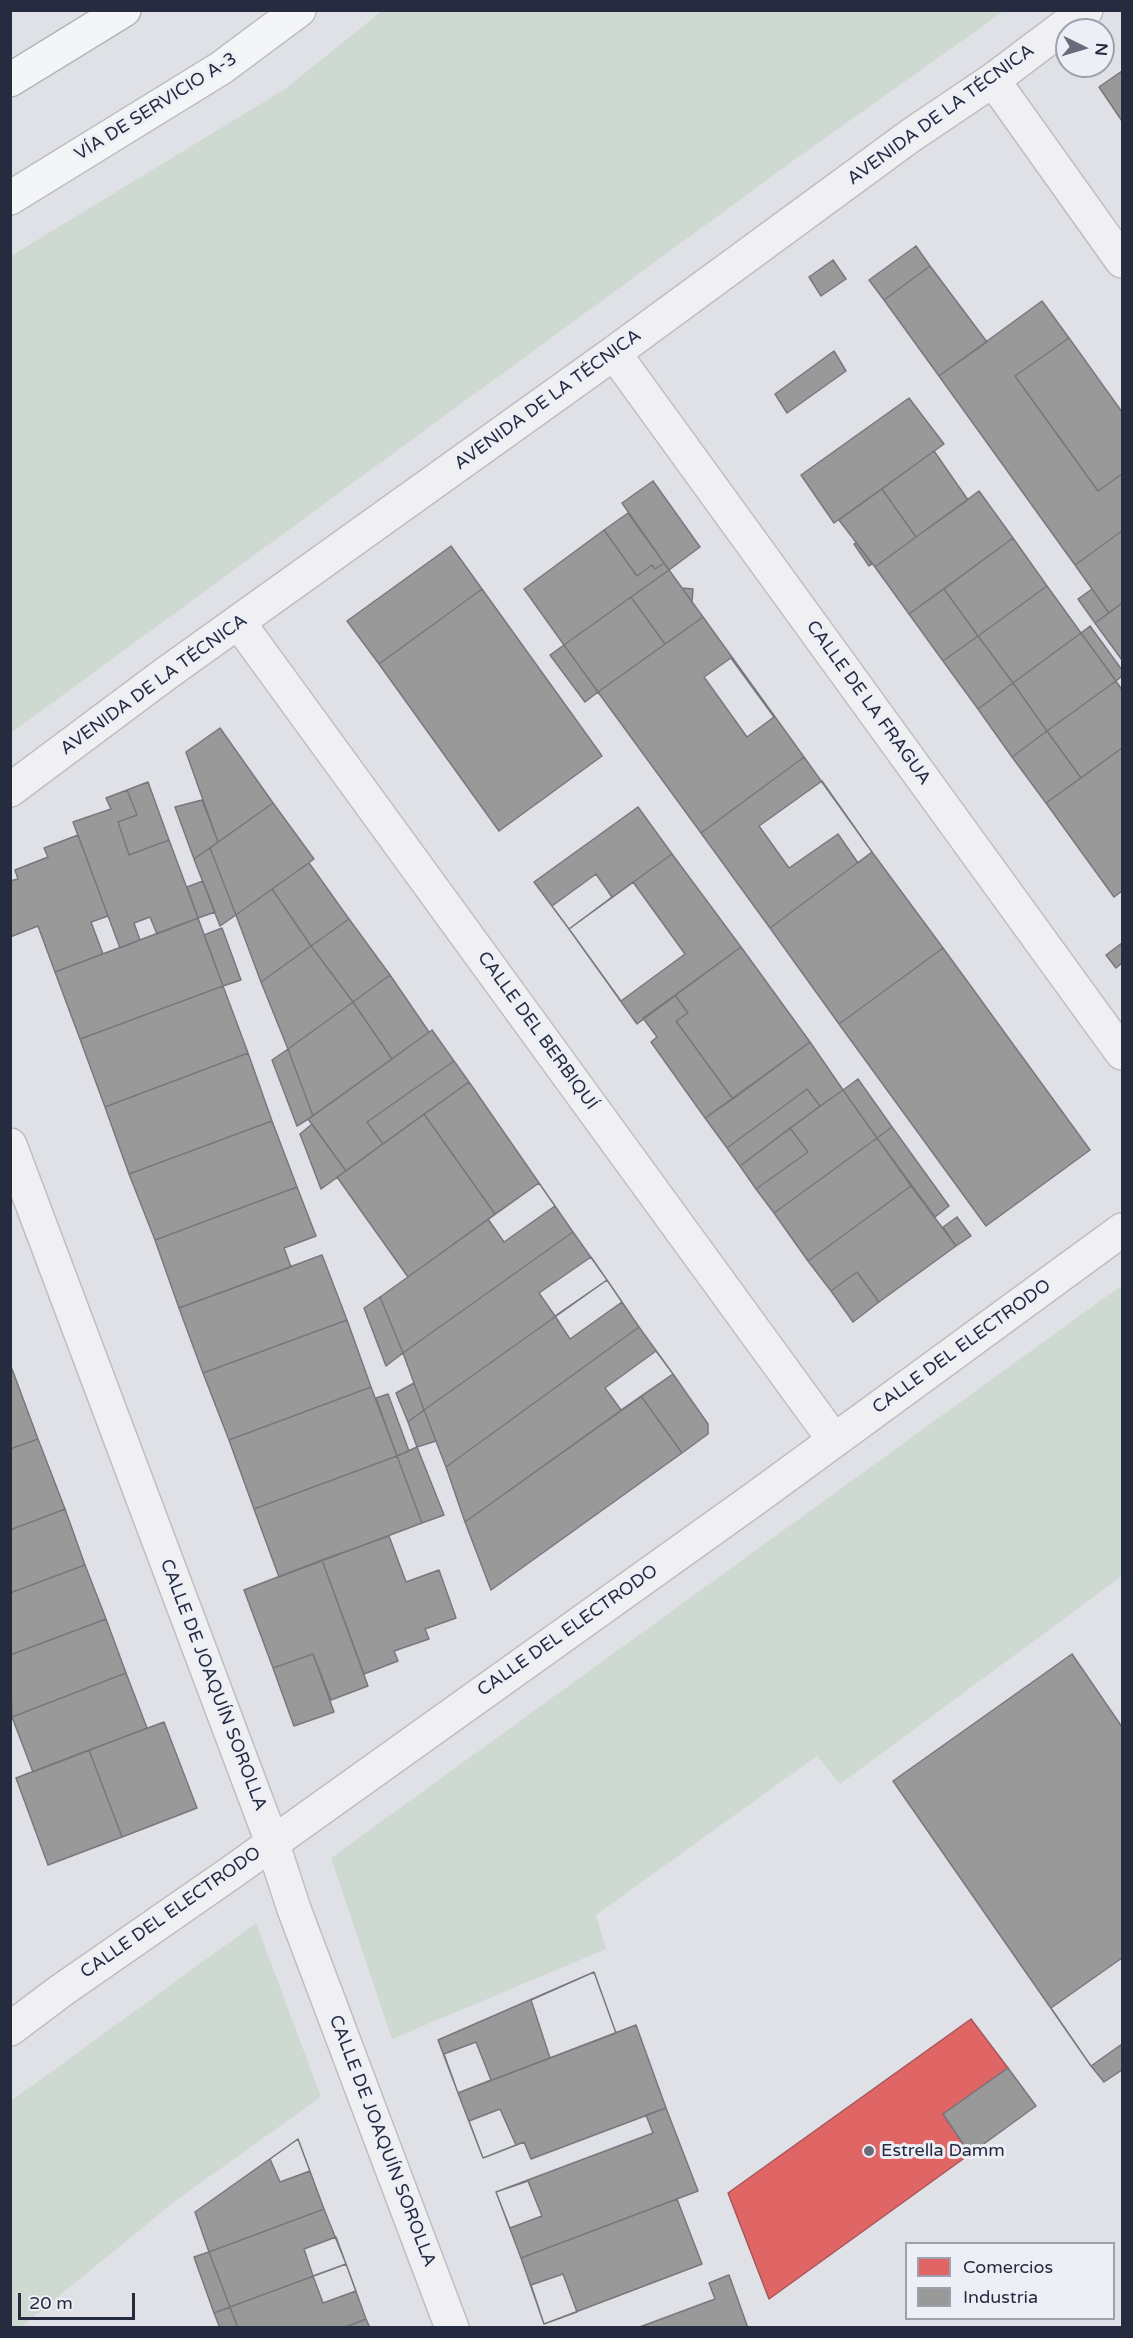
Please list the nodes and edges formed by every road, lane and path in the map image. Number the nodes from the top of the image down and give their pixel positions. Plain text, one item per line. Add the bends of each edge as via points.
1 (124, 10) edge
2 (299, 10) edge
3 (1086, 10) edge
4 (10, 80) edge
5 (993, 80) junction
6 (10, 198) edge
7 (1122, 261) edge
8 (614, 353) junction
9 (239, 623) junction
10 (10, 790) edge
11 (1122, 1053) edge
12 (10, 1145) edge
13 (1122, 1230) edge
14 (834, 1440) junction
15 (272, 1842) junction
16 (10, 2029) edge
17 (452, 2328) edge

1 - 4 main road
2 - 6 main road, VÍA DE SERVICIO A-3 via 221,68
3 - 5 street, AVENIDA DE LA TÉCNICA
5 - 7 street
5 - 8 street, AVENIDA DE LA TÉCNICA via 910,136
8 - 9 street, AVENIDA DE LA TÉCNICA
8 - 11 street, CALLE DE LA FRAGUA
9 - 10 street, AVENIDA DE LA TÉCNICA
9 - 14 street, CALLE DEL BERBIQUÍ
12 - 15 street, CALLE DE JOAQUÍN SOROLLA
13 - 14 street, CALLE DEL ELECTRODO
14 - 15 street, CALLE DEL ELECTRODO
15 - 16 street, CALLE DEL ELECTRODO
15 - 17 street, CALLE DE JOAQUÍN SOROLLA

